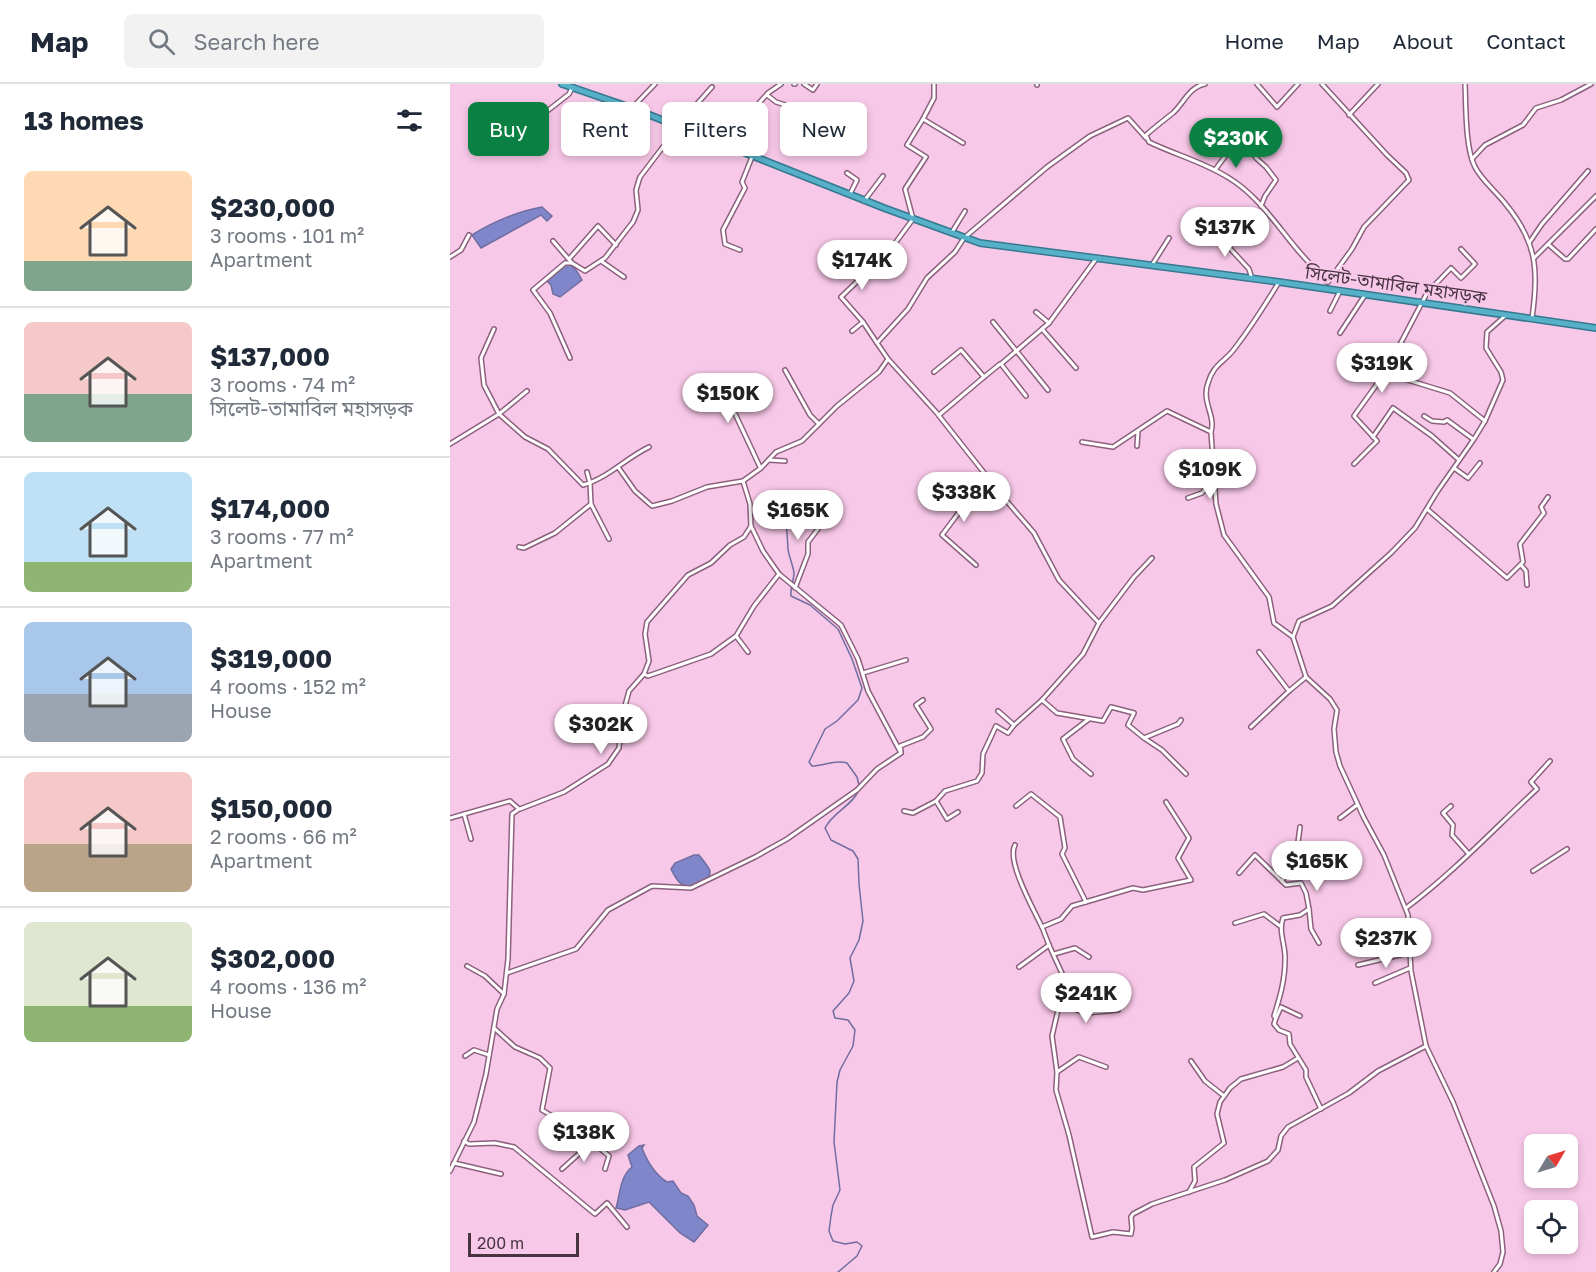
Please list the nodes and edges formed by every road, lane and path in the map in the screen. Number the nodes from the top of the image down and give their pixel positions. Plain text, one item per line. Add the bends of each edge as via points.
1 (562, 84) edge
2 (656, 84) edge
3 (782, 84) edge
4 (804, 84) edge
5 (818, 84) edge
6 (934, 84) edge
7 (1205, 84) edge
8 (1257, 84) edge
9 (1298, 84) edge
10 (1322, 84) edge
11 (1378, 84) edge
12 (1465, 84) edge
13 (1591, 84) edge
14 (1197, 85) edge
15 (712, 87) dead end
16 (572, 88) junction
17 (766, 95) junction
18 (614, 102) edge
19 (638, 102) edge
20 (700, 102) edge
21 (760, 102) edge
22 (780, 103) edge
23 (549, 109) edge
24 (1349, 115) junction
25 (923, 118) junction
26 (1146, 138) junction
27 (963, 143) dead end
28 (662, 149) edge
29 (756, 157) joint
30 (1472, 159) junction
31 (1215, 170) junction
32 (1588, 171) dead end
33 (847, 172) dead end
34 (883, 176) dead end
35 (850, 195) junction
36 (1596, 195) edge
37 (864, 201) junction
38 (1261, 206) junction
39 (965, 210) dead end
40 (913, 219) junction
41 (1596, 229) edge
42 (1213, 230) dead end
43 (951, 233) junction
44 (469, 235) dead end
45 (964, 238) junction
46 (1169, 238) dead end
47 (553, 241) dead end
48 (1529, 243) junction
49 (616, 244) junction
50 (1548, 244) junction
51 (1461, 249) dead end
52 (740, 250) dead end
53 (450, 256) edge
54 (1096, 258) junction
55 (1534, 258) junction
56 (568, 259) junction
57 (601, 261) junction
58 (572, 263) junction
59 (1152, 266) junction
60 (624, 277) dead end
61 (1252, 279) junction
62 (1279, 282) junction
63 (1327, 282) junction
64 (1327, 290) junction
65 (1340, 291) junction
66 (1365, 295) junction
67 (1424, 304) junction
68 (1330, 311) dead end
69 (1036, 312) dead end
70 (1505, 315) junction
71 (1532, 318) junction
72 (863, 322) junction
73 (993, 322) dead end
74 (1049, 323) junction
75 (1596, 328) edge
76 (494, 329) dead end
77 (1042, 329) junction
78 (852, 331) dead end
79 (1340, 333) dead end
80 (877, 343) junction
81 (1016, 351) junction
82 (570, 358) dead end
83 (888, 359) junction
84 (1001, 364) junction
85 (1076, 368) dead end
86 (785, 370) dead end
87 (934, 372) dead end
88 (1385, 372) junction
89 (984, 377) junction
90 (738, 381) dead end
91 (747, 388) dead end
92 (1048, 390) dead end
93 (527, 392) dead end
94 (743, 392) junction
95 (1026, 396) dead end
96 (725, 402) dead end
97 (730, 403) junction
98 (499, 414) junction
99 (939, 415) junction
100 (1424, 416) dead end
101 (1485, 421) junction
102 (819, 424) junction
103 (1138, 430) junction
104 (1211, 432) junction
105 (1373, 437) junction
106 (1474, 440) junction
107 (451, 442) edge
108 (1082, 442) dead end
109 (1137, 446) dead end
110 (649, 447) dead end
111 (769, 460) junction
112 (1459, 460) junction
113 (785, 461) dead end
114 (1480, 463) dead end
115 (1354, 464) dead end
116 (618, 467) junction
117 (760, 468) junction
118 (1454, 468) junction
119 (586, 472) dead end
120 (1214, 477) junction
121 (988, 478) junction
122 (743, 481) junction
123 (590, 483) junction
124 (1548, 497) dead end
125 (1188, 498) dead end
126 (824, 503) dead end
127 (591, 504) junction
128 (1427, 508) junction
129 (751, 526) junction
130 (609, 539) dead end
131 (519, 547) dead end
132 (1152, 558) dead end
133 (1521, 564) junction
134 (976, 565) dead end
135 (779, 574) junction
136 (1527, 585) dead end
137 (795, 588) junction
138 (1099, 623) junction
139 (736, 636) junction
140 (1293, 637) junction
141 (747, 652) dead end
142 (1259, 652) dead end
143 (906, 660) dead end
144 (862, 673) junction
145 (645, 674) junction
146 (1306, 677) junction
147 (1289, 691) junction
148 (923, 700) dead end
149 (1042, 700) junction
150 (998, 711) dead end
151 (1089, 719) junction
152 (1181, 720) dead end
153 (1014, 725) junction
154 (1251, 728) dead end
155 (1143, 738) junction
156 (901, 753) junction
157 (1550, 761) dead end
158 (1091, 774) dead end
159 (1186, 774) dead end
160 (936, 801) junction
161 (1166, 802) dead end
162 (1358, 805) junction
163 (1016, 806) dead end
164 (1451, 806) dead end
165 (519, 809) junction
166 (904, 811) dead end
167 (958, 812) dead end
168 (464, 814) junction
169 (450, 818) edge
170 (1340, 818) dead end
171 (1300, 827) dead end
172 (471, 839) dead end
173 (1015, 845) dead end
174 (1567, 849) dead end
175 (1468, 853) junction
176 (1533, 871) dead end
177 (1239, 873) dead end
178 (1282, 881) junction
179 (1086, 902) junction
180 (1406, 908) junction
181 (1309, 909) junction
182 (1235, 923) dead end
183 (1280, 926) junction
184 (1042, 927) junction
185 (1319, 943) dead end
186 (1049, 945) junction
187 (1409, 952) junction
188 (1054, 954) junction
189 (1089, 957) dead end
190 (1358, 965) dead end
191 (467, 966) dead end
192 (1019, 967) dead end
193 (1410, 968) junction
194 (507, 973) junction
195 (1375, 983) dead end
196 (504, 994) junction
197 (1059, 1003) junction
198 (1118, 1010) dead end
199 (1300, 1017) dead end
200 (1276, 1018) junction
201 (494, 1028) junction
202 (1426, 1046) junction
203 (489, 1055) junction
204 (465, 1056) dead end
205 (1298, 1058) junction
206 (1191, 1060) dead end
207 (1106, 1068) dead end
208 (1057, 1072) junction
209 (1224, 1096) junction
210 (1322, 1109) junction
211 (622, 1135) dead end
212 (464, 1142) junction
213 (592, 1142) junction
214 (602, 1150) junction
215 (454, 1163) junction
216 (562, 1169) dead end
217 (605, 1169) dead end
218 (450, 1171) edge
219 (501, 1174) dead end
220 (1189, 1192) junction
221 (627, 1227) dead end
222 (1494, 1272) edge

1 - 16 highway, সিলেট-তামাবিল মহাসড়ক
2 - 19 street
3 - 17 street
4 - 5 street via 813,90
6 - 25 street via 934,98
7 - 14 street
8 - 9 street via 1277,107
10 - 24 street
11 - 24 street
12 - 30 street
13 - 30 street via 1536,108 1523,124 1485,145
14 - 26 street
15 - 20 street
16 - 18 highway, সিলেট-তামাবিল মহাসড়ক
16 - 23 street
17 - 21 street
17 - 22 street
24 - 63 street via 1409,180 1365,227
25 - 27 street
25 - 40 street via 907,145 926,158 905,189
26 - 31 street
26 - 45 street via 1128,118 1090,136
28 - 49 street via 640,177 636,190 638,210
29 - 35 highway, সিলেট-তামাবিল মহাসড়ক
29 - 52 street via 742,182 746,188 723,230 725,244
30 - 48 street via 1475,168 1520,222
31 - 38 street via 1244,188
31 - 38 street via 1240,136 1276,180
32 - 48 street
33 - 35 street via 857,180
34 - 37 street
35 - 37 highway, সিলেট-তামাবিল মহাসড়ক
36 - 50 street
37 - 40 highway, সিলেট-তামাবিল মহাসড়ক
38 - 63 street
39 - 43 street
40 - 43 highway, সিলেট-তামাবিল মহাসড়ক
40 - 72 street via 890,250 841,297
41 - 50 street via 1568,259
42 - 61 street via 1250,269
43 - 45 highway, সিলেট-তামাবিল মহাসড়ক
44 - 53 street via 461,250
45 - 54 highway, সিলেট-তামাবিল মহাসড়ক
45 - 80 street
46 - 59 street
47 - 56 street
48 - 55 street
49 - 56 street via 598,226
49 - 57 street
50 - 55 street
51 - 67 street via 1475,264 1461,278 1451,268 1427,293
54 - 59 highway, সিলেট-তামাবিল মহাসড়ক
54 - 74 street
55 - 71 street via 1536,289
56 - 58 street
57 - 58 street via 585,271
57 - 60 street
58 - 82 street via 565,263 533,290 550,313
59 - 61 highway, সিলেট-তামাবিল মহাসড়ক
61 - 62 highway, সিলেট-তামাবিল মহাসড়ক
62 - 64 highway, সিলেট-তামাবিল মহাসড়ক
62 - 104 street via 1233,351 1213,369 1206,387 1214,424
63 - 64 street
64 - 65 highway, সিলেট-তামাবিল মহাসড়ক
65 - 66 highway, সিলেট-তামাবিল মহাসড়ক
65 - 68 street
66 - 67 highway, সিলেট-তামাবিল মহাসড়ক
66 - 79 street
67 - 70 highway, সিলেট-তামাবিল মহাসড়ক
67 - 88 street
69 - 74 street
70 - 71 highway, সিলেট-তামাবিল মহাসড়ক
70 - 101 street via 1487,332 1486,348 1503,380
71 - 75 highway, সিলেট-তামাবিল মহাসড়ক
72 - 78 street
72 - 80 street
73 - 81 street
74 - 77 street
76 - 98 street via 481,358 484,385
77 - 81 street
77 - 85 street
80 - 83 street
81 - 84 street
81 - 92 street
83 - 99 street
83 - 102 street via 879,372
84 - 89 street
84 - 95 street
86 - 102 street
87 - 89 street via 961,350
88 - 101 street via 1450,393
88 - 105 street via 1354,416
89 - 99 street
90 - 94 street
91 - 94 street
93 - 98 street
94 - 97 street
96 - 97 street
97 - 117 street
98 - 107 street
98 - 123 street via 525,437 548,449 583,485
99 - 121 street
100 - 106 street via 1432,421 1448,420
101 - 106 street
102 - 111 street via 802,441 776,452
103 - 104 street via 1167,411
103 - 108 street via 1113,447
103 - 109 street
104 - 120 street
105 - 112 street via 1393,408
105 - 115 street via 1377,441
106 - 112 street
110 - 116 street
111 - 113 street
111 - 117 street
112 - 118 street
114 - 118 street via 1468,478
116 - 122 street via 652,506 707,487
116 - 123 street
117 - 122 street
118 - 128 street
119 - 123 street
120 - 125 street via 1202,493
120 - 140 street via 1224,535 1269,597 1274,623
121 - 134 street via 942,535
121 - 138 street via 1034,533 1059,580
122 - 129 street
123 - 127 street
124 - 133 street via 1541,507 1544,513 1520,544
126 - 137 street
127 - 130 street
127 - 131 street via 555,533
128 - 133 street via 1506,578
128 - 140 street via 1415,528 1379,565 1332,606 1299,621
129 - 135 street
129 - 145 street via 744,537 711,563 688,575 647,622 649,661
132 - 138 street
133 - 136 street
135 - 137 street
135 - 139 street
137 - 144 street via 841,625
138 - 149 street via 1083,654
139 - 141 street
139 - 145 street via 711,654
140 - 146 street
142 - 147 street
143 - 144 street
144 - 156 street
145 - 165 street via 629,691 619,748 608,764 564,792
146 - 147 street
146 - 162 street via 1337,710 1336,752
147 - 154 street
148 - 156 street via 916,705 931,729 923,737 900,746
149 - 151 street via 1057,713
149 - 153 street
150 - 153 street
151 - 155 street via 1103,721 1111,706 1134,713 1128,725
151 - 158 street via 1063,739 1073,759
152 - 155 street
153 - 160 street via 1008,733 996,726 983,754 982,773 977,781 945,791
155 - 159 street
156 - 194 street via 877,769 858,790 755,857 691,888 652,886 608,910 576,949
157 - 175 street via 1531,782 1537,789
160 - 166 street via 913,813
160 - 167 street via 947,819
161 - 179 street via 1189,838 1178,858 1191,880 1143,890 1134,888
162 - 170 street
162 - 180 street
163 - 179 street via 1031,794 1060,817 1065,848 1062,854
164 - 175 street via 1443,813 1453,825 1452,835
165 - 168 street via 510,801
165 - 194 street via 512,814
168 - 169 street
168 - 172 street
171 - 178 street via 1297,850
173 - 184 street via 1014,863
174 - 176 street
175 - 180 street via 1437,886
177 - 178 street via 1255,855
178 - 181 street via 1286,885 1301,883
179 - 184 street via 1072,906 1061,920
180 - 187 street
181 - 183 street via 1283,918
181 - 185 street via 1311,929
182 - 183 street via 1264,914
183 - 200 street via 1286,958
184 - 186 street
186 - 188 street
186 - 192 street
187 - 190 street
187 - 193 street
188 - 189 street via 1075,948
188 - 197 street via 1065,980
191 - 196 street
193 - 195 street
193 - 202 street
194 - 196 street
196 - 201 street
197 - 198 street via 1085,1013
197 - 208 street via 1052,1036
199 - 200 street via 1281,1007
200 - 205 street via 1274,1023 1289,1034
201 - 203 street
201 - 213 street via 515,1047 540,1058 550,1068 542,1110
202 - 210 street via 1378,1071
202 - 222 street via 1494,1206 1503,1252
203 - 204 street via 474,1050
203 - 212 street via 474,1122
205 - 209 street via 1283,1067 1240,1079
205 - 210 street
206 - 209 street via 1205,1081
207 - 208 street via 1079,1057
208 - 220 street via 1056,1090 1092,1237 1113,1232 1131,1234 1134,1214
209 - 220 street via 1217,1114 1224,1143 1194,1167 1195,1181
210 - 220 street via 1288,1127 1278,1150 1268,1161
211 - 214 street
212 - 215 street
212 - 221 street via 514,1147 595,1214 607,1203
213 - 214 street
213 - 216 street
214 - 217 street via 609,1156
215 - 218 street
215 - 219 street

